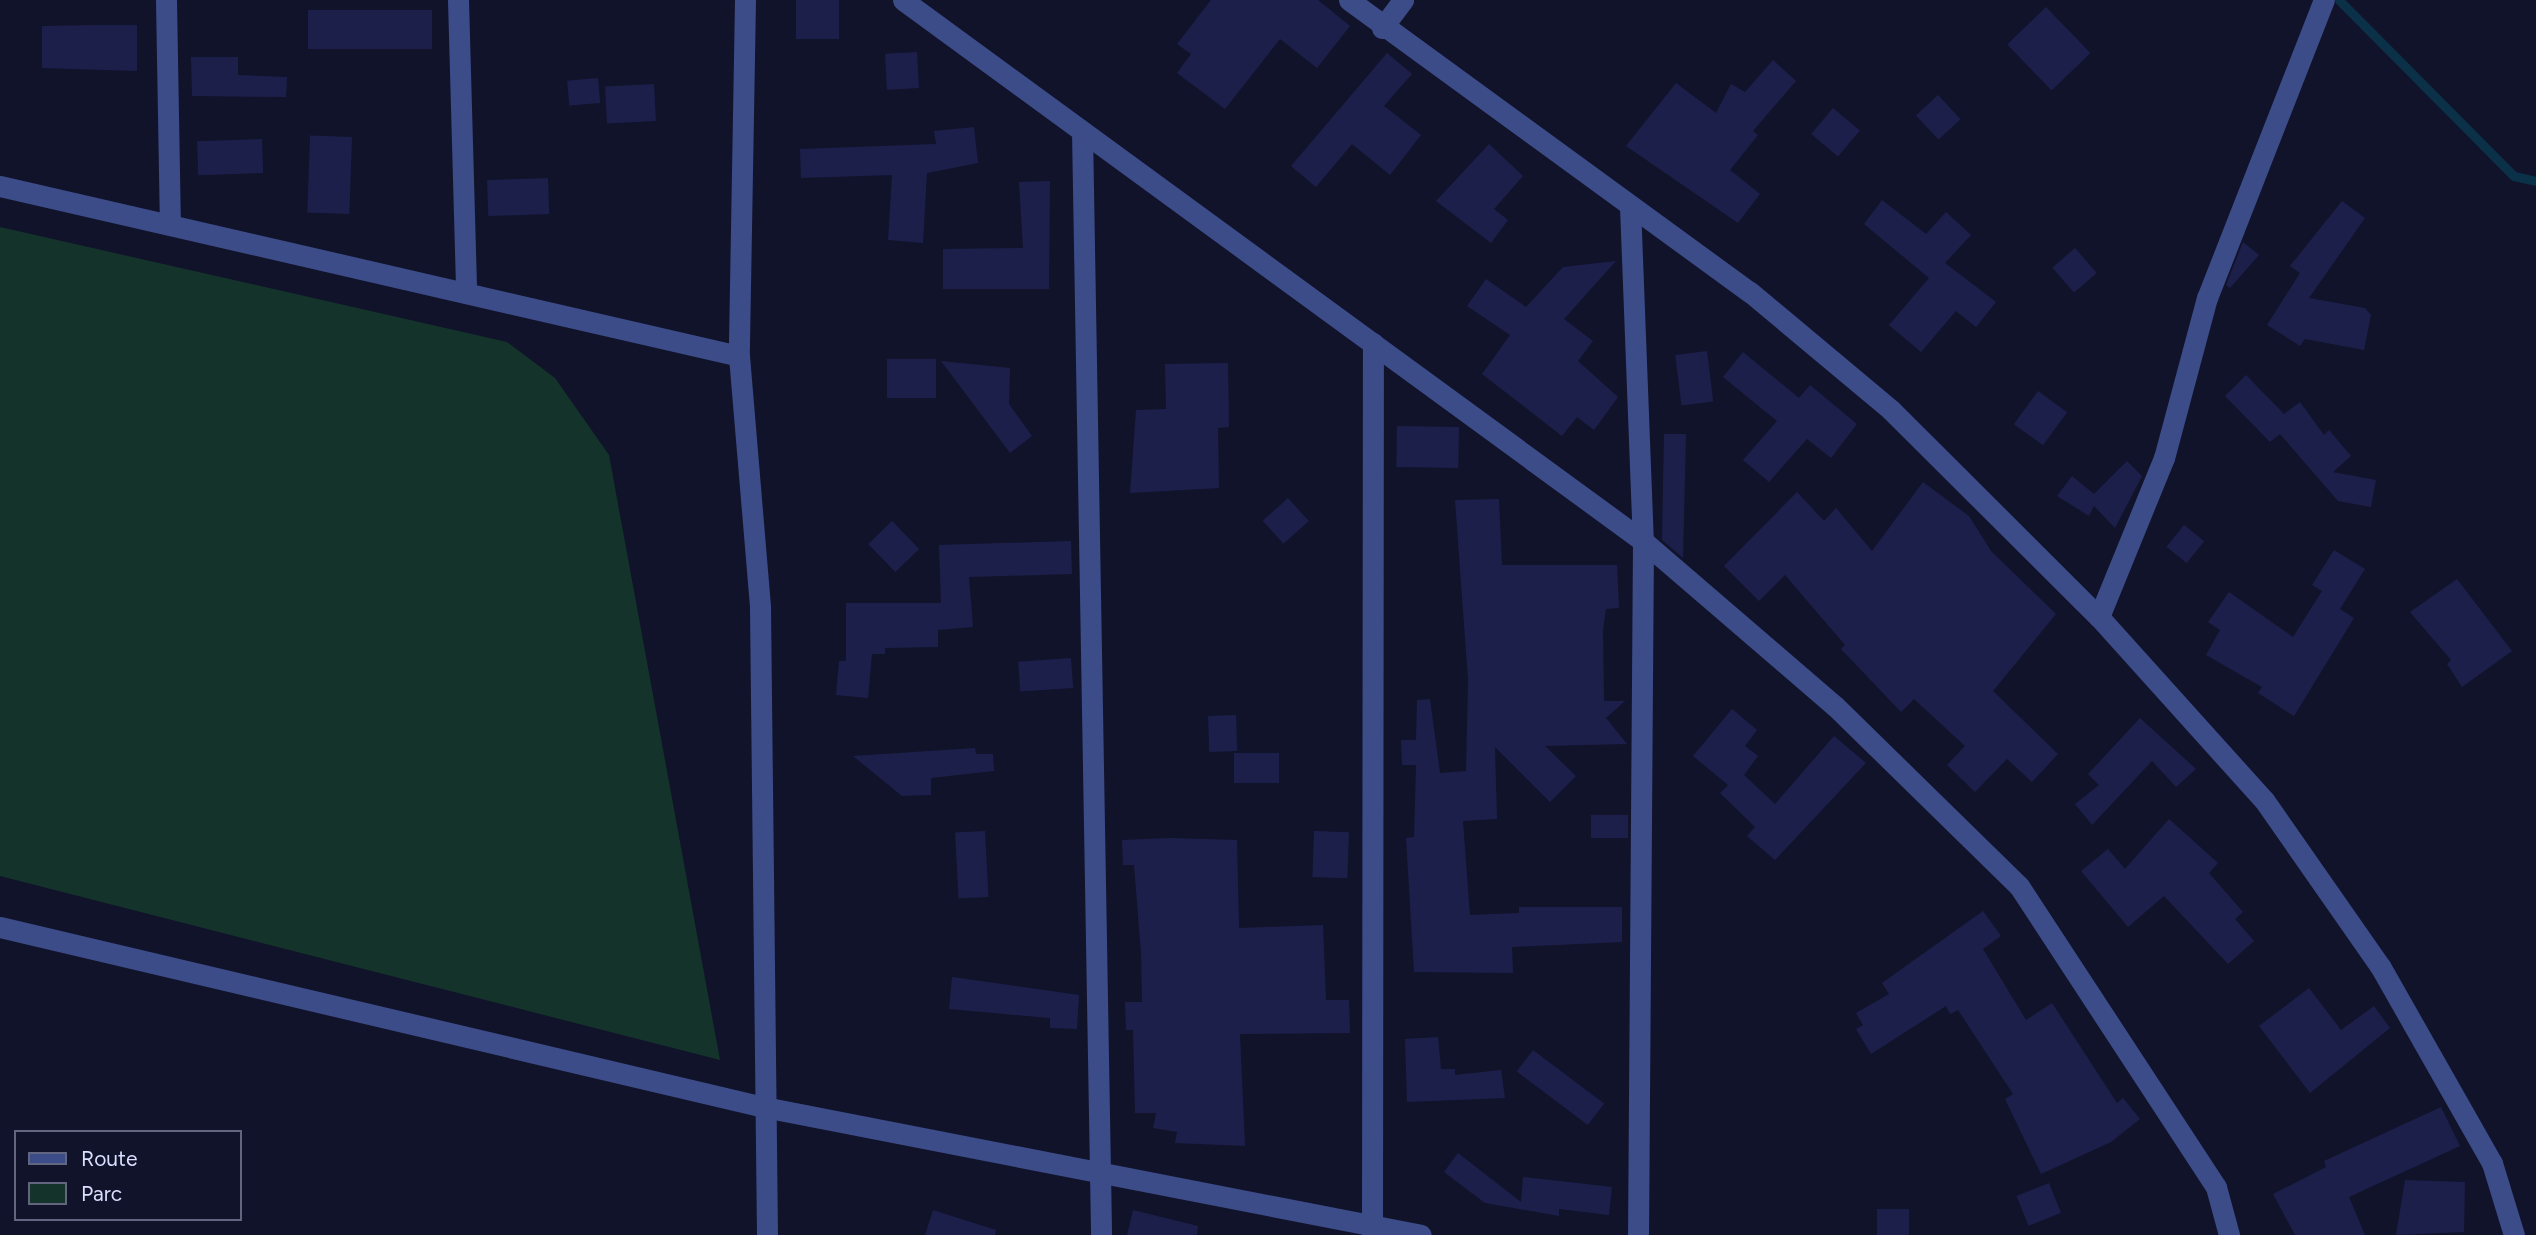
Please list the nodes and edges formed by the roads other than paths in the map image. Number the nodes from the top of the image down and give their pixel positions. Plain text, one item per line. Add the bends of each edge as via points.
1 (166, 0) edge
2 (458, 0) edge
3 (745, 0) edge
4 (903, 0) edge
5 (1349, 0) edge
6 (1404, 0) edge
7 (2324, 0) edge
8 (1382, 28) junction
9 (1082, 131) junction
10 (0, 186) edge
11 (1630, 206) junction
12 (170, 225) junction
13 (466, 293) junction
14 (1373, 344) junction
15 (739, 356) junction
16 (1643, 541) junction
17 (2099, 617) junction
18 (0, 927) edge
19 (764, 1107) junction
20 (1100, 1173) junction
21 (1372, 1229) edge
22 (767, 1235) edge
23 (1101, 1235) edge
24 (1421, 1235) edge
25 (1639, 1235) edge
26 (2229, 1235) edge
27 (2514, 1235) edge

1 - 12 street
2 - 13 street
3 - 15 street
4 - 9 street
5 - 8 street
6 - 8 street
7 - 17 street via 2207,298 2164,458
8 - 11 street
9 - 14 street
9 - 20 street
10 - 12 street
11 - 16 street
11 - 17 street via 1750,292 1891,410
12 - 13 street
13 - 15 street
14 - 16 street
14 - 21 street
15 - 19 street via 760,608
16 - 25 street
16 - 26 street via 1835,706 2019,886 2216,1186
17 - 27 street via 2264,800 2380,966 2492,1163
18 - 19 street
19 - 20 street
19 - 22 street
20 - 21 street
20 - 23 street
21 - 24 street

